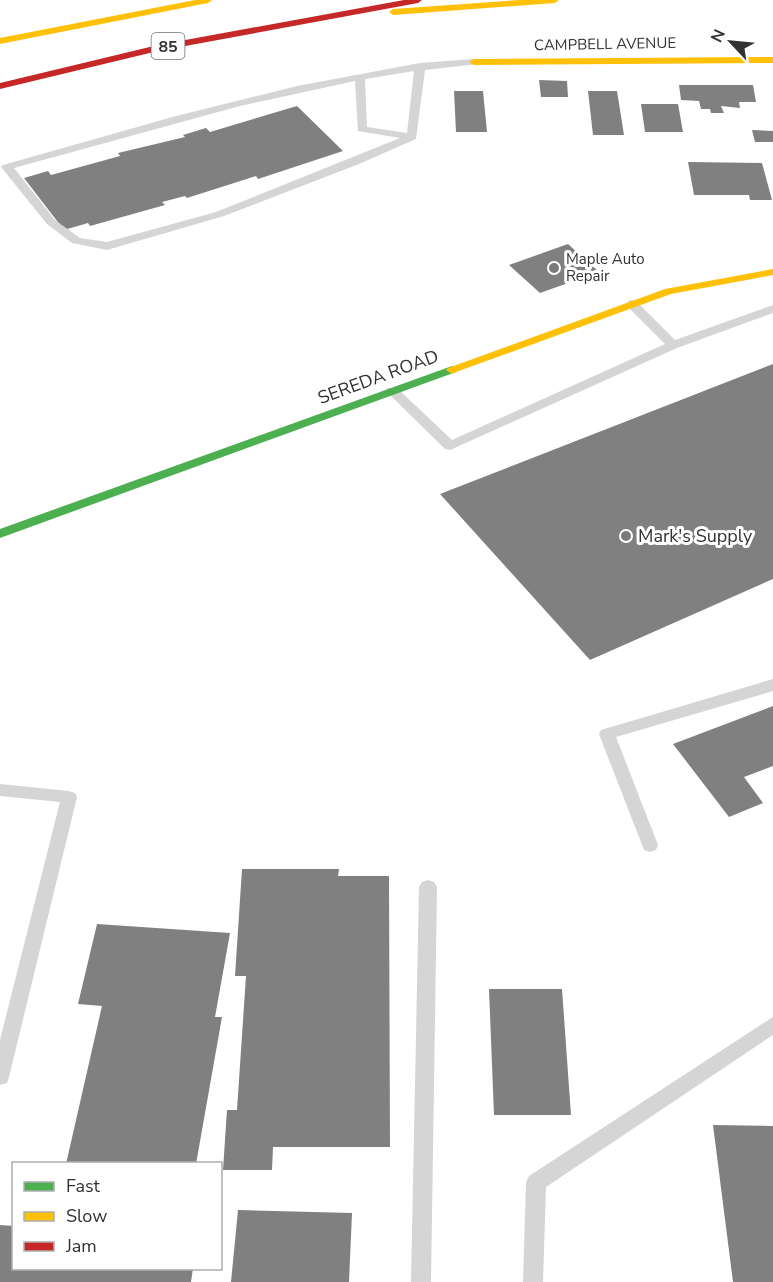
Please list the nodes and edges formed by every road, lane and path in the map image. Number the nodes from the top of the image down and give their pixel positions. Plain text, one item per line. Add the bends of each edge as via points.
1 (208, 0) edge
2 (418, 0) edge
3 (555, 0) edge
4 (338, 14) junction
5 (0, 41) edge
6 (773, 60) edge
7 (474, 62) joint
8 (420, 66) junction
9 (360, 76) junction
10 (0, 86) edge
11 (412, 137) junction
12 (773, 272) edge
13 (632, 304) junction
14 (773, 309) edge
15 (672, 345) junction
16 (392, 391) junction
17 (0, 534) edge
18 (773, 685) edge
19 (0, 790) edge
20 (650, 845) dead end
21 (428, 887) dead end
22 (773, 1025) edge
23 (0, 1077) edge
24 (421, 1282) edge
25 (533, 1282) edge

1 - 5 main road, 85
2 - 4 main road, 85
3 - 4 main road, 85
4 - 10 main road, 85 via 158,48
6 - 7 main road, CAMPBELL AVENUE
7 - 8 lane
8 - 9 lane
8 - 11 lane
9 - 11 lane via 362,129
9 - 11 lane via 285,91 7,167 51,222 76,241 107,246 220,214
12 - 13 main road, SEREDA ROAD via 669,291
13 - 15 lane
13 - 16 main road, SEREDA ROAD
14 - 15 lane
15 - 16 lane via 450,446
16 - 17 main road, SEREDA ROAD
18 - 20 lane via 607,734
19 - 23 lane via 69,797
21 - 24 lane
22 - 25 lane via 536,1182

